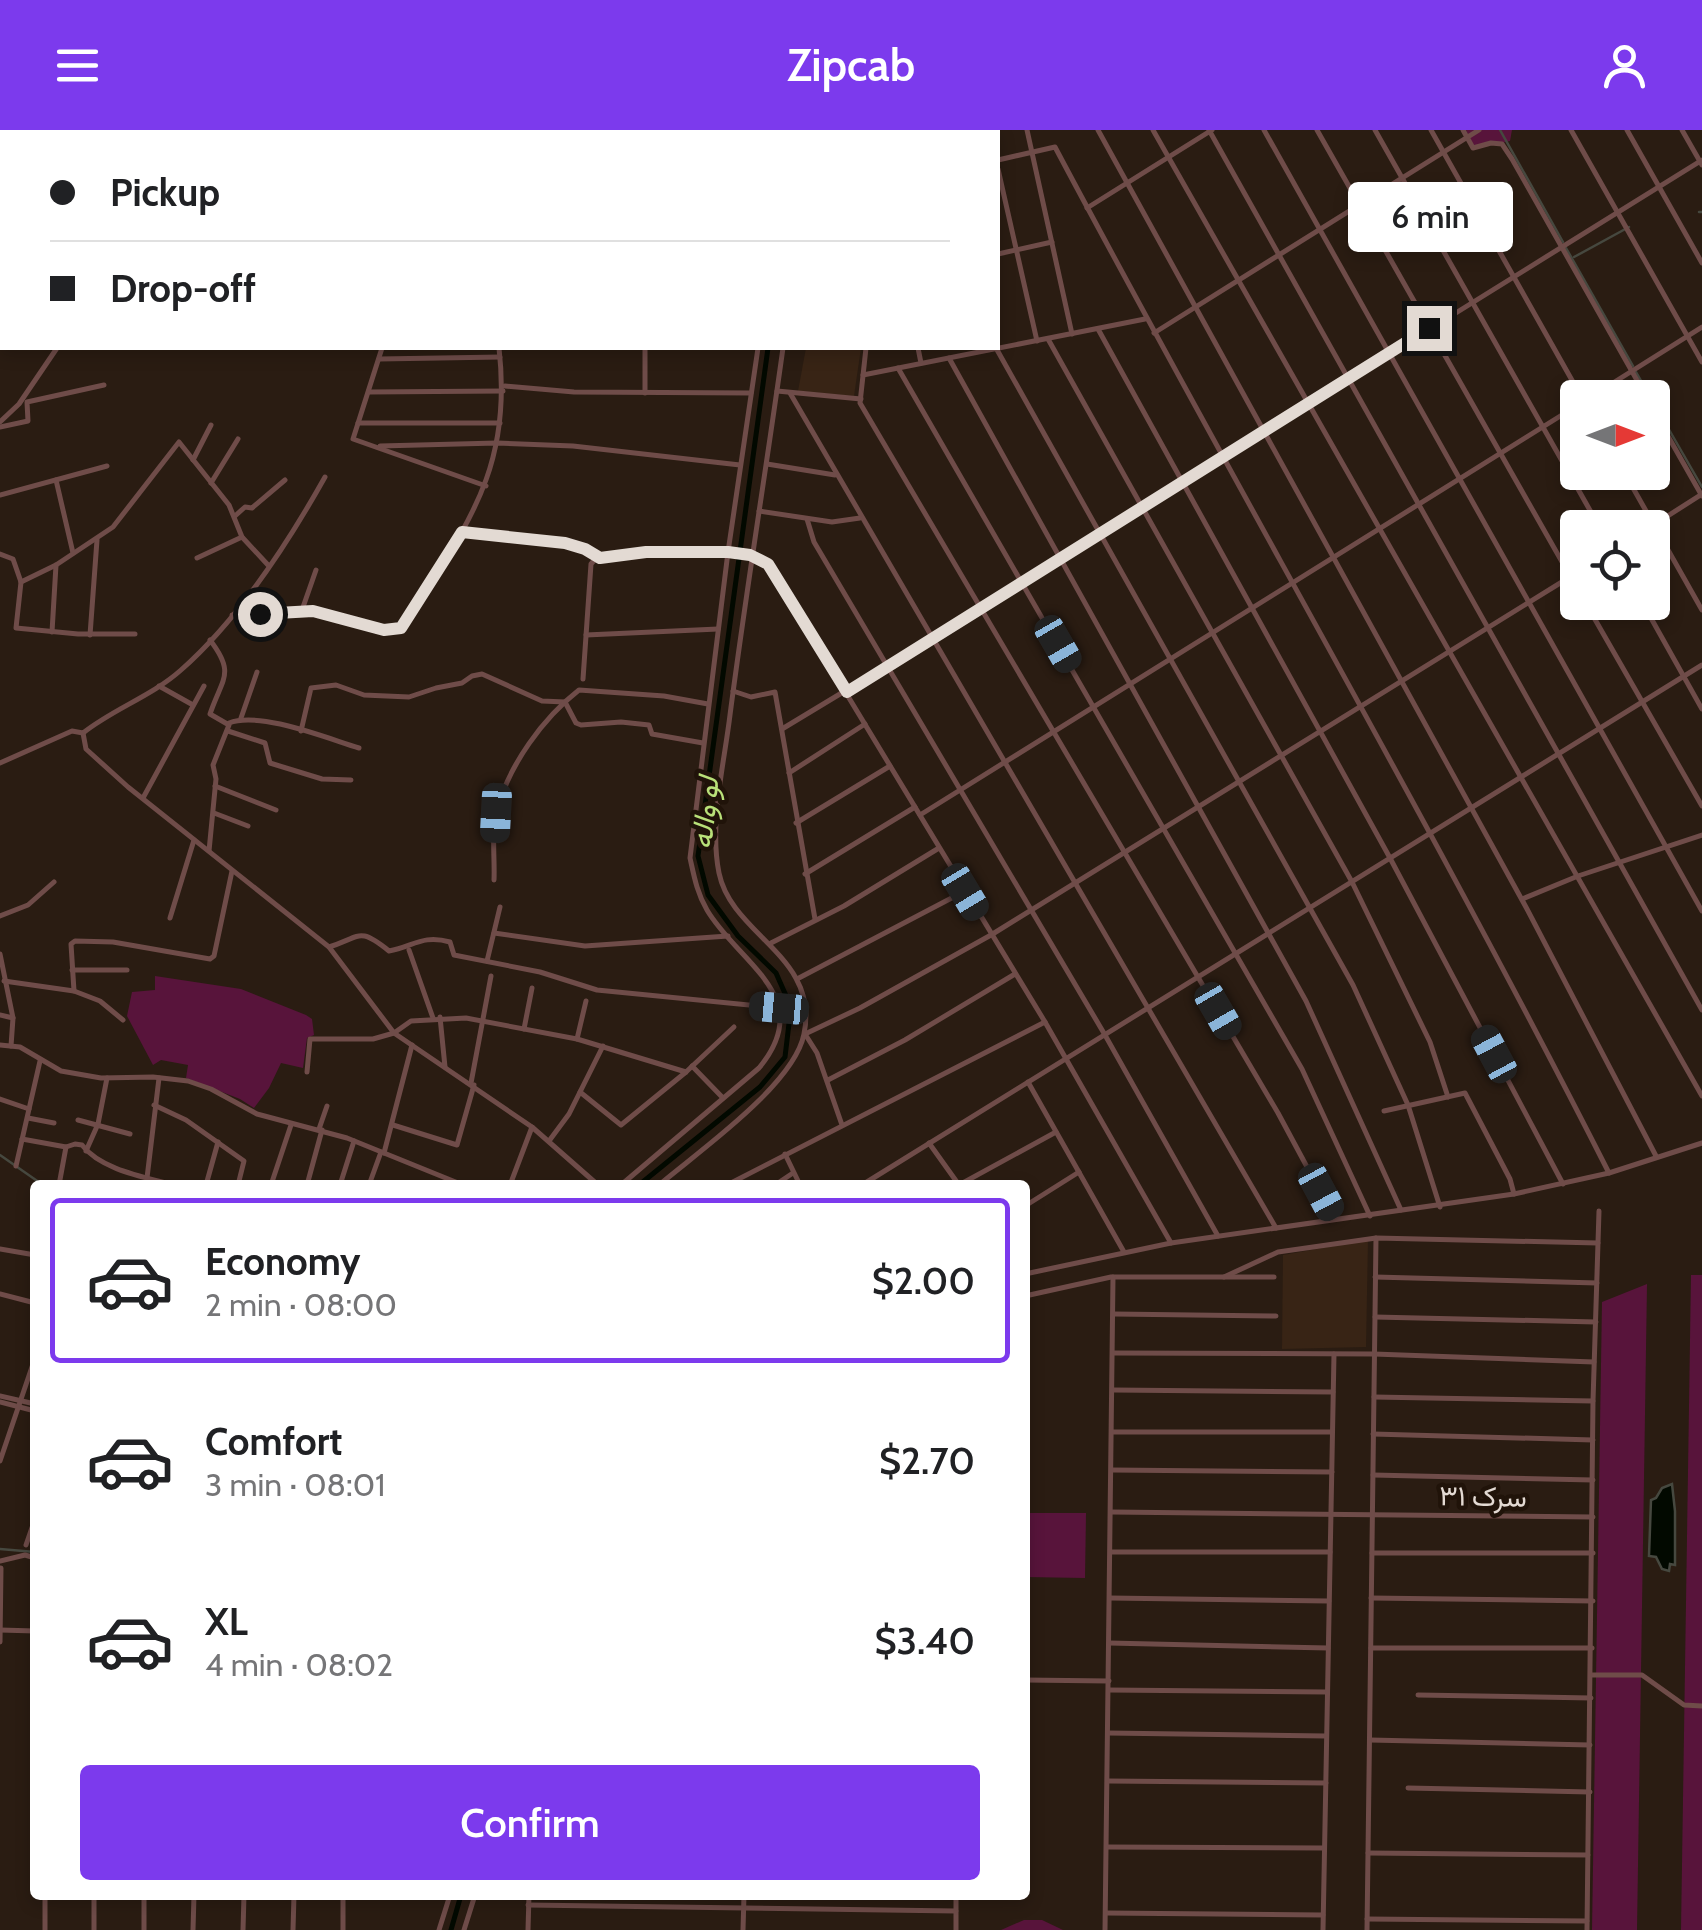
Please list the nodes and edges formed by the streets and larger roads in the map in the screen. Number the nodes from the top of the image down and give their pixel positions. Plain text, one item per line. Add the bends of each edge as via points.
1 (1027, 130) edge
2 (1098, 130) edge
3 (1154, 130) edge
4 (1210, 130) edge
5 (1264, 130) edge
6 (1317, 130) edge
7 (1375, 130) edge
8 (1430, 130) edge
9 (1463, 130) edge
10 (1479, 130) edge
11 (1571, 130) edge
12 (1627, 130) edge
13 (1682, 130) edge
14 (1467, 138) junction
15 (1032, 152) junction
16 (1444, 153) junction
17 (1168, 156) junction
18 (1000, 160) edge
19 (1701, 162) edge
20 (1000, 178) edge
21 (1402, 178) junction
22 (1128, 182) junction
23 (1659, 187) junction
24 (1359, 205) junction
25 (1087, 208) junction
26 (1617, 212) junction
27 (1320, 229) junction
28 (1052, 242) junction
29 (1562, 247) junction
30 (1016, 250) junction
31 (1000, 254) edge
32 (1279, 255) junction
33 (1702, 263) edge
34 (1514, 277) junction
35 (1238, 280) junction
36 (1472, 302) junction
37 (1196, 308) junction
38 (1145, 319) junction
39 (1429, 328) junction
40 (1702, 328) edge
41 (1098, 329) junction
42 (1154, 333) junction
43 (1072, 334) junction
44 (1688, 336) junction
45 (1048, 338) junction
46 (1037, 341) junction
47 (1000, 347) edge
48 (56, 350) edge
49 (381, 350) edge
50 (499, 350) edge
51 (644, 350) edge
52 (758, 350) edge
53 (783, 350) edge
54 (866, 350) edge
55 (919, 350) edge
56 (956, 350) edge
57 (986, 350) edge
58 (997, 350) edge
59 (1389, 353) junction
60 (958, 356) junction
61 (500, 357) junction
62 (950, 358) junction
63 (379, 359) junction
64 (1702, 362) edge
65 (922, 363) junction
66 (898, 368) junction
67 (1632, 371) junction
68 (862, 375) junction
69 (1348, 378) junction
70 (1575, 380) edge
71 (1617, 380) edge
72 (1637, 380) edge
73 (104, 385) dead end
74 (503, 388) junction
75 (777, 391) junction
76 (369, 392) junction
77 (645, 393) junction
78 (752, 393) junction
79 (790, 393) junction
80 (860, 399) junction
81 (1308, 403) junction
82 (1560, 416) edge
83 (358, 423) junction
84 (500, 423) junction
85 (0, 425) edge
86 (211, 425) dead end
87 (1542, 426) junction
88 (1264, 431) junction
89 (1670, 439) edge
90 (238, 440) dead end
91 (497, 443) junction
92 (380, 446) junction
93 (1500, 452) junction
94 (1223, 456) junction
95 (193, 460) junction
96 (740, 464) junction
97 (766, 464) junction
98 (107, 466) dead end
99 (835, 475) junction
100 (325, 477) dead end
101 (1460, 478) junction
102 (56, 480) junction
103 (286, 480) dead end
104 (1182, 482) junction
105 (211, 483) junction
106 (486, 486) junction
107 (0, 495) edge
108 (1702, 495) edge
109 (1418, 503) junction
110 (1142, 507) junction
111 (1590, 510) edge
112 (759, 512) junction
113 (1670, 514) edge
114 (235, 516) junction
115 (861, 518) junction
116 (807, 519) junction
117 (1380, 528) junction
118 (462, 532) junction
119 (1101, 534) junction
120 (242, 537) junction
121 (96, 540) junction
122 (73, 552) junction
123 (731, 552) junction
124 (0, 554) edge
125 (751, 555) junction
126 (597, 557) junction
127 (1061, 557) junction
128 (1332, 557) junction
129 (1670, 557) edge
130 (197, 558) dead end
131 (1560, 558) edge
132 (56, 565) junction
133 (268, 565) junction
134 (316, 570) dead end
135 (20, 582) junction
136 (1022, 582) junction
137 (1292, 582) junction
138 (1560, 582) edge
139 (1530, 602) junction
140 (981, 608) junction
141 (1252, 608) junction
142 (1702, 610) edge
143 (302, 612) junction
144 (232, 615) junction
145 (1595, 620) edge
146 (1652, 620) edge
147 (1488, 628) junction
148 (718, 630) junction
149 (52, 632) junction
150 (1212, 633) junction
151 (135, 634) dead end
152 (90, 635) junction
153 (586, 635) junction
154 (931, 639) junction
155 (210, 640) junction
156 (1450, 651) junction
157 (1172, 658) junction
158 (1702, 665) edge
159 (887, 667) junction
160 (257, 672) dead end
161 (1684, 676) junction
162 (583, 679) dead end
163 (1131, 682) junction
164 (1401, 682) junction
165 (159, 686) junction
166 (204, 686) dead end
167 (733, 692) junction
168 (847, 692) junction
169 (564, 702) junction
170 (1642, 702) junction
171 (708, 704) junction
172 (193, 706) junction
173 (1093, 706) junction
174 (1361, 706) junction
175 (1702, 708) edge
176 (241, 718) junction
177 (865, 724) junction
178 (228, 727) junction
179 (1600, 728) junction
180 (782, 729) junction
181 (301, 731) junction
182 (1053, 731) junction
183 (1320, 732) junction
184 (83, 734) junction
185 (703, 743) junction
186 (360, 748) dead end
187 (1559, 754) junction
188 (1282, 756) junction
189 (1003, 762) junction
190 (0, 763) edge
191 (890, 766) junction
192 (789, 773) junction
193 (1521, 777) junction
194 (350, 780) dead end
195 (1241, 781) junction
196 (215, 786) junction
197 (960, 788) junction
198 (142, 799) junction
199 (1702, 806) edge
200 (915, 807) junction
201 (1199, 807) junction
202 (1471, 808) junction
203 (276, 810) dead end
204 (213, 812) junction
205 (920, 815) junction
206 (796, 823) junction
207 (248, 826) dead end
208 (1164, 829) junction
209 (1430, 834) junction
210 (1702, 836) edge
211 (194, 840) junction
212 (1668, 846) junction
213 (939, 848) junction
214 (209, 851) junction
215 (1126, 853) junction
216 (1390, 858) junction
217 (1617, 862) junction
218 (232, 870) junction
219 (805, 874) junction
220 (1578, 876) junction
221 (494, 880) dead end
222 (54, 882) dead end
223 (1352, 882) junction
224 (1076, 884) junction
225 (965, 892) junction
226 (1522, 900) junction
227 (500, 907) dead end
228 (1311, 908) junction
229 (1032, 910) junction
230 (1702, 910) edge
231 (0, 916) edge
232 (170, 918) dead end
233 (815, 919) junction
234 (494, 933) junction
235 (1269, 933) junction
236 (991, 935) junction
237 (728, 936) junction
238 (770, 943) junction
239 (329, 948) junction
240 (410, 950) dead end
241 (1236, 953) junction
242 (0, 954) edge
243 (487, 962) junction
244 (72, 970) junction
245 (127, 970) dead end
246 (1014, 974) junction
247 (492, 976) dead end
248 (1198, 977) junction
249 (797, 979) junction
250 (4, 981) junction
251 (532, 988) dead end
252 (74, 992) junction
253 (586, 1001) dead end
254 (1149, 1007) junction
255 (779, 1008) junction
256 (1702, 1010) edge
257 (0, 1016) edge
258 (13, 1018) junction
259 (436, 1018) junction
260 (124, 1020) dead end
261 (483, 1021) junction
262 (1045, 1022) junction
263 (734, 1027) dead end
264 (524, 1028) junction
265 (394, 1033) junction
266 (804, 1034) junction
267 (1106, 1035) junction
268 (578, 1038) junction
269 (0, 1045) edge
270 (412, 1045) junction
271 (11, 1046) junction
272 (604, 1046) junction
273 (1066, 1059) junction
274 (40, 1060) junction
275 (692, 1066) junction
276 (445, 1067) junction
277 (307, 1072) dead end
278 (686, 1072) junction
279 (106, 1078) junction
280 (158, 1078) junction
281 (828, 1080) junction
282 (1028, 1082) junction
283 (473, 1084) junction
284 (580, 1092) junction
285 (1702, 1096) edge
286 (1448, 1097) junction
287 (0, 1098) edge
288 (724, 1098) junction
289 (154, 1104) junction
290 (327, 1106) dead end
291 (1408, 1106) junction
292 (29, 1108) junction
293 (1384, 1111) dead end
294 (27, 1118) junction
295 (78, 1120) dead end
296 (54, 1124) dead end
297 (98, 1124) junction
298 (393, 1124) junction
299 (291, 1125) junction
300 (842, 1125) junction
301 (532, 1127) junction
302 (321, 1130) junction
303 (1056, 1132) junction
304 (130, 1134) dead end
305 (22, 1139) junction
306 (354, 1141) junction
307 (550, 1141) junction
308 (218, 1142) junction
309 (929, 1144) junction
310 (1702, 1144) edge
311 (66, 1147) junction
312 (86, 1152) junction
313 (382, 1152) junction
314 (785, 1154) junction
315 (1656, 1156) junction
316 (16, 1166) dead end
317 (1080, 1172) junction
318 (794, 1173) junction
319 (1609, 1173) junction
320 (147, 1178) junction
321 (61, 1180) edge
322 (155, 1180) edge
323 (207, 1180) edge
324 (239, 1180) edge
325 (273, 1180) edge
326 (308, 1180) edge
327 (342, 1180) edge
328 (371, 1180) edge
329 (451, 1180) edge
330 (512, 1180) edge
331 (593, 1180) edge
332 (627, 1180) edge
333 (665, 1180) edge
334 (737, 1180) edge
335 (782, 1180) edge
336 (798, 1180) edge
337 (870, 1180) edge
338 (955, 1180) edge
339 (968, 1180) edge
340 (1563, 1184) junction
341 (1514, 1194) junction
342 (1030, 1203) edge
343 (1440, 1207) junction
344 (1401, 1210) junction
345 (1599, 1212) dead end
346 (1370, 1216) junction
347 (1335, 1219) junction
348 (1276, 1228) junction
349 (1218, 1236) junction
350 (1376, 1238) junction
351 (1598, 1242) junction
352 (1171, 1243) junction
353 (0, 1249) edge
354 (1124, 1252) junction
355 (30, 1254) edge
356 (1030, 1273) edge
357 (1113, 1277) junction
358 (1224, 1277) junction
359 (1274, 1277) dead end
360 (1376, 1277) junction
361 (1597, 1283) junction
362 (0, 1294) edge
363 (1030, 1295) edge
364 (30, 1302) edge
365 (1114, 1314) junction
366 (1276, 1316) dead end
367 (1375, 1318) junction
368 (1596, 1322) junction
369 (1113, 1353) junction
370 (1334, 1354) junction
371 (1374, 1354) junction
372 (1594, 1362) junction
373 (30, 1373) edge
374 (1114, 1390) junction
375 (1333, 1392) junction
376 (1374, 1396) junction
377 (0, 1399) edge
378 (1593, 1401) junction
379 (20, 1404) junction
380 (30, 1406) edge
381 (1113, 1432) junction
382 (1332, 1432) junction
383 (1374, 1434) junction
384 (1593, 1440) junction
385 (0, 1462) edge
386 (1112, 1470) junction
387 (1332, 1472) junction
388 (1373, 1475) junction
389 (1594, 1480) junction
390 (1110, 1512) junction
391 (1331, 1513) junction
392 (1372, 1514) junction
393 (1593, 1517) junction
394 (30, 1533) edge
395 (26, 1545) dead end
396 (1111, 1552) junction
397 (1330, 1552) junction
398 (1372, 1553) junction
399 (1593, 1554) junction
400 (30, 1556) edge
401 (1, 1564) edge
402 (1110, 1598) junction
403 (1371, 1598) junction
404 (1329, 1601) junction
405 (1593, 1602) junction
406 (0, 1630) edge
407 (30, 1631) edge
408 (0, 1642) edge
409 (1110, 1643) junction
410 (1328, 1648) junction
411 (1371, 1648) junction
412 (1592, 1648) junction
413 (1592, 1675) junction
414 (1030, 1680) edge
415 (1109, 1681) junction
416 (1108, 1690) junction
417 (1327, 1692) junction
418 (1418, 1695) dead end
419 (1591, 1698) junction
420 (1702, 1706) edge
421 (1108, 1734) junction
422 (1326, 1736) junction
423 (1370, 1740) junction
424 (1590, 1745) junction
425 (1107, 1781) junction
426 (1326, 1783) junction
427 (1408, 1788) dead end
428 (1590, 1792) junction
429 (1106, 1847) junction
430 (1324, 1848) junction
431 (1368, 1853) junction
432 (1588, 1854) junction
433 (45, 1900) edge
434 (94, 1900) edge
435 (144, 1900) edge
436 (194, 1900) edge
437 (244, 1900) edge
438 (294, 1900) edge
439 (344, 1900) edge
440 (449, 1900) edge
441 (473, 1900) edge
442 (529, 1900) edge
443 (744, 1900) edge
444 (956, 1900) edge
445 (528, 1906) junction
446 (744, 1908) junction
447 (956, 1912) junction
448 (1105, 1913) junction
449 (1323, 1915) junction
450 (1367, 1920) junction
451 (1587, 1921) junction
452 (44, 1930) edge
453 (94, 1930) edge
454 (144, 1930) edge
455 (193, 1930) edge
456 (243, 1930) edge
457 (293, 1930) edge
458 (343, 1930) edge
459 (440, 1930) edge
460 (464, 1930) edge
461 (528, 1930) edge
462 (744, 1930) edge
463 (956, 1930) edge
464 (1105, 1930) edge
465 (1322, 1930) edge
466 (1367, 1930) edge
467 (1587, 1930) edge

1 - 15 street
2 - 22 street
3 - 17 street
4 - 17 street
4 - 32 street
5 - 27 street
6 - 24 street
7 - 21 street
8 - 16 street
9 - 14 street
10 - 14 street
11 - 26 street
12 - 23 street
13 - 19 street
14 - 16 street
14 - 29 street via 1472,148 1502,144
15 - 18 street
15 - 25 street via 1054,147
15 - 28 street
16 - 21 street
16 - 34 street
17 - 22 street
17 - 35 street
19 - 23 street
20 - 30 street
21 - 24 street
21 - 36 street
22 - 25 street
22 - 37 street
23 - 26 street
23 - 33 street
24 - 27 street
24 - 39 street
25 - 38 street
26 - 29 street
26 - 44 street
27 - 32 street
27 - 59 street
28 - 30 street
28 - 43 street
29 - 34 street
29 - 67 street
30 - 31 street
30 - 46 street
32 - 35 street
32 - 69 street
34 - 36 street
34 - 70 street
35 - 37 street
35 - 81 street
36 - 39 street
36 - 87 street
37 - 42 street
37 - 88 street
38 - 41 street
38 - 42 street
39 - 59 street
39 - 93 street
40 - 44 street
41 - 43 street
41 - 104 street
42 - 94 street
43 - 45 street
44 - 64 street
44 - 67 street
45 - 46 street
45 - 110 street
46 - 47 street
48 - 85 street
49 - 63 street
50 - 61 street
51 - 77 street
52 - 78 street
53 - 75 street
54 - 68 street
55 - 65 street
56 - 60 street
57 - 60 street
58 - 119 street
59 - 69 street
59 - 101 street
60 - 62 street
61 - 63 street
61 - 74 street
62 - 65 street
62 - 127 street
63 - 76 street
65 - 66 street
66 - 68 street
66 - 136 street
67 - 71 street
67 - 72 street
68 - 80 street
69 - 81 street
69 - 109 street
73 - 85 street via 27,402 28,421
74 - 76 street
74 - 77 street
74 - 84 street
75 - 79 street
75 - 97 street
76 - 83 street
77 - 78 street
78 - 96 street
79 - 80 street
79 - 99 street
80 - 140 street
81 - 88 street
81 - 117 street
82 - 87 street
83 - 84 street
83 - 92 street via 353,439
84 - 91 street
86 - 95 street
87 - 93 street
87 - 111 street
88 - 94 street
88 - 128 street
89 - 108 street
90 - 105 street
91 - 92 street
91 - 96 street
91 - 106 street
92 - 106 street
93 - 101 street
93 - 131 street
94 - 104 street
94 - 137 street
95 - 105 street
95 - 121 street via 178,443 128,512
96 - 123 street
97 - 99 street
97 - 112 street
98 - 102 street
99 - 115 street
100 - 133 street
101 - 109 street
101 - 139 street
102 - 107 street
102 - 122 street
103 - 114 street
104 - 110 street
104 - 141 street
105 - 114 street
106 - 118 street
108 - 113 street
109 - 117 street
109 - 147 street
110 - 119 street
110 - 150 street
112 - 116 street
112 - 125 street
114 - 120 street
115 - 116 street
115 - 154 street
116 - 159 street
117 - 128 street
117 - 156 street
118 - 126 street via 565,543
118 - 143 street via 401,628
119 - 127 street
119 - 157 street
120 - 130 street
120 - 133 street
121 - 122 street
121 - 152 street
122 - 132 street
123 - 125 street
123 - 126 street
123 - 148 street
124 - 135 street via 13,559
125 - 167 street
125 - 168 street via 768,564
126 - 153 street
127 - 136 street
127 - 163 street
128 - 137 street
128 - 164 street
129 - 142 street
132 - 135 street
132 - 149 street
133 - 144 street
134 - 143 street
135 - 149 street via 16,628
136 - 140 street
136 - 173 street
137 - 141 street
137 - 174 street
138 - 139 street
139 - 147 street
139 - 179 street
140 - 154 street
140 - 182 street
141 - 150 street
141 - 183 street
143 - 144 street
144 - 155 street
145 - 170 street
146 - 161 street
147 - 156 street
147 - 187 street
148 - 153 street
148 - 171 street
149 - 152 street
150 - 157 street
150 - 188 street
151 - 152 street
153 - 162 street
154 - 159 street
154 - 189 street
155 - 165 street
155 - 178 street via 227,670 210,714
156 - 164 street
156 - 193 street
157 - 163 street
157 - 195 street
158 - 161 street
159 - 168 street
159 - 197 street
160 - 176 street
161 - 170 street
161 - 175 street
163 - 173 street
163 - 201 street
164 - 174 street
164 - 202 street
165 - 172 street
165 - 184 street
166 - 172 street
167 - 180 street via 775,692
167 - 238 street via 717,862 730,899
168 - 177 street
168 - 180 street
169 - 171 street via 578,690
169 - 181 street via 542,701 482,674 409,698 364,696 336,684 311,688
169 - 185 street via 581,726 637,722 664,738
169 - 221 street via 529,740 498,805
170 - 179 street
170 - 199 street
171 - 185 street
172 - 198 street
173 - 182 street
173 - 208 street
174 - 183 street
174 - 209 street
176 - 178 street
176 - 181 street
177 - 191 street
177 - 192 street
178 - 194 street via 265,743 270,763
178 - 196 street via 213,764
179 - 187 street
179 - 212 street
180 - 192 street
181 - 186 street
182 - 189 street
182 - 215 street
183 - 188 street
183 - 216 street
184 - 190 street via 72,731
184 - 198 street via 86,750
185 - 237 street via 690,858 707,910
187 - 193 street
187 - 217 street
188 - 195 street
188 - 223 street
189 - 197 street
189 - 224 street
191 - 200 street
191 - 206 street
192 - 206 street
193 - 202 street
193 - 220 street
195 - 201 street
195 - 228 street
196 - 203 street
196 - 204 street
197 - 205 street
197 - 229 street
198 - 211 street
200 - 205 street
200 - 219 street
201 - 208 street
201 - 235 street
202 - 209 street
202 - 226 street
204 - 207 street
204 - 214 street
205 - 213 street
206 - 219 street
208 - 215 street
208 - 241 street
209 - 216 street
209 - 319 street
210 - 212 street
211 - 214 street
211 - 232 street
212 - 217 street
212 - 230 street
213 - 225 street
213 - 233 street
214 - 218 street
215 - 224 street
215 - 248 street
216 - 223 street
216 - 340 street
217 - 220 street
217 - 256 street
218 - 239 street
218 - 244 street via 210,959 75,941
219 - 233 street
220 - 226 street
220 - 285 street
222 - 231 street
223 - 228 street
223 - 286 street via 1430,1042
224 - 229 street
224 - 254 street
225 - 236 street
225 - 249 street
226 - 315 street
227 - 234 street
228 - 235 street
228 - 291 street
229 - 236 street
229 - 267 street
233 - 238 street
234 - 237 street via 585,946
234 - 243 street
235 - 241 street
235 - 344 street
236 - 246 street
236 - 266 street
237 - 255 street via 774,990
238 - 249 street
239 - 243 street via 359,934 389,950 444,940 454,955
239 - 265 street
240 - 259 street
241 - 248 street
241 - 346 street via 1302,1069
242 - 250 street
243 - 255 street via 597,990
244 - 245 street
244 - 252 street
246 - 262 street
246 - 281 street
247 - 261 street
248 - 254 street
248 - 347 street
249 - 266 street
250 - 252 street
250 - 258 street
251 - 264 street
252 - 260 street
253 - 268 street
254 - 267 street
254 - 348 street
255 - 288 street via 770,1054
257 - 258 street
258 - 271 street
259 - 261 street
259 - 265 street via 411,1021
259 - 276 street
261 - 264 street
261 - 283 street
262 - 273 street
262 - 300 street
263 - 275 street
264 - 268 street
265 - 270 street
265 - 277 street via 310,1039
266 - 281 street
266 - 333 street via 777,1084
267 - 273 street
267 - 349 street
268 - 272 street
269 - 271 street
270 - 276 street
270 - 298 street
271 - 274 street
272 - 278 street
272 - 284 street
273 - 282 street
273 - 352 street
274 - 279 street
274 - 292 street
275 - 278 street
275 - 288 street
276 - 283 street
278 - 284 street via 620,1125
279 - 280 street
279 - 297 street
280 - 289 street
280 - 299 street via 211,1089
281 - 300 street
282 - 303 street
282 - 309 street
283 - 298 street via 457,1145
283 - 301 street
284 - 307 street
286 - 291 street
286 - 341 street via 1465,1093
287 - 292 street
288 - 332 street
289 - 308 street
289 - 320 street
290 - 302 street
291 - 293 street
291 - 343 street
292 - 294 street
294 - 296 street
294 - 305 street
295 - 297 street
297 - 304 street
297 - 312 street
298 - 313 street
299 - 302 street
299 - 325 street
300 - 314 street
301 - 307 street
301 - 330 street
302 - 306 street
302 - 326 street
303 - 317 street
303 - 339 street
305 - 311 street
305 - 316 street
306 - 313 street
306 - 327 street
307 - 331 street
308 - 323 street
308 - 324 street via 244,1161
309 - 337 street
309 - 338 street
310 - 315 street
311 - 312 street via 82,1145
311 - 321 street
312 - 320 street
313 - 328 street
313 - 329 street
314 - 318 street
314 - 334 street
315 - 319 street
317 - 342 street
317 - 354 street
318 - 335 street
318 - 336 street
319 - 340 street
320 - 322 street
340 - 341 street
341 - 343 street
343 - 344 street
344 - 346 street
345 - 351 street
346 - 347 street
347 - 348 street
348 - 349 street
349 - 352 street
350 - 351 street
350 - 358 street via 1278,1252
350 - 360 street
351 - 361 street
352 - 354 street
353 - 355 street
354 - 356 street
357 - 358 street
357 - 363 street
357 - 365 street
358 - 359 street
360 - 361 street
360 - 367 street
361 - 368 street
362 - 364 street
365 - 366 street
365 - 369 street
367 - 368 street
367 - 371 street
368 - 372 street
369 - 370 street
369 - 374 street
370 - 371 street
370 - 375 street
371 - 372 street
371 - 376 street
372 - 378 street
373 - 379 street
374 - 375 street
374 - 381 street
375 - 382 street
376 - 378 street
376 - 383 street
377 - 379 street
378 - 384 street
379 - 380 street
379 - 385 street
381 - 382 street
381 - 386 street
382 - 387 street
383 - 384 street
383 - 388 street
384 - 389 street
386 - 387 street
386 - 390 street
387 - 391 street
388 - 389 street
388 - 392 street
389 - 393 street
390 - 391 street, سرک ۳۱
390 - 396 street
391 - 392 street, سرک ۳۱
391 - 397 street
392 - 393 street, سرک ۳۱
392 - 398 street
393 - 399 street
394 - 395 street
396 - 397 street
396 - 402 street
397 - 404 street
398 - 399 street
398 - 403 street
399 - 405 street
400 - 401 street
401 - 406 street
402 - 404 street
402 - 409 street
403 - 405 street
403 - 411 street
404 - 410 street
405 - 412 street
406 - 407 street
406 - 408 street
409 - 410 street
409 - 415 street
410 - 417 street
411 - 412 street
411 - 423 street
412 - 413 street
413 - 419 street
413 - 420 street via 1642,1676 1684,1705
414 - 415 street
415 - 416 street
416 - 417 street
416 - 421 street
417 - 422 street
418 - 419 street
419 - 424 street
421 - 422 street
421 - 425 street
422 - 426 street
423 - 424 street
423 - 431 street
424 - 428 street
425 - 426 street
425 - 429 street
426 - 430 street
427 - 428 street
428 - 432 street
429 - 430 street
429 - 448 street
430 - 449 street
431 - 432 street
431 - 450 street
432 - 451 street
433 - 452 street
434 - 453 street
435 - 454 street
436 - 455 street
437 - 456 street
438 - 457 street
439 - 458 street
440 - 459 street
441 - 460 street
442 - 445 street
443 - 446 street
444 - 447 street
445 - 446 street
445 - 461 street
446 - 447 street
446 - 462 street
447 - 463 street
448 - 449 street
448 - 464 street
449 - 465 street
450 - 451 street
450 - 466 street
451 - 467 street

